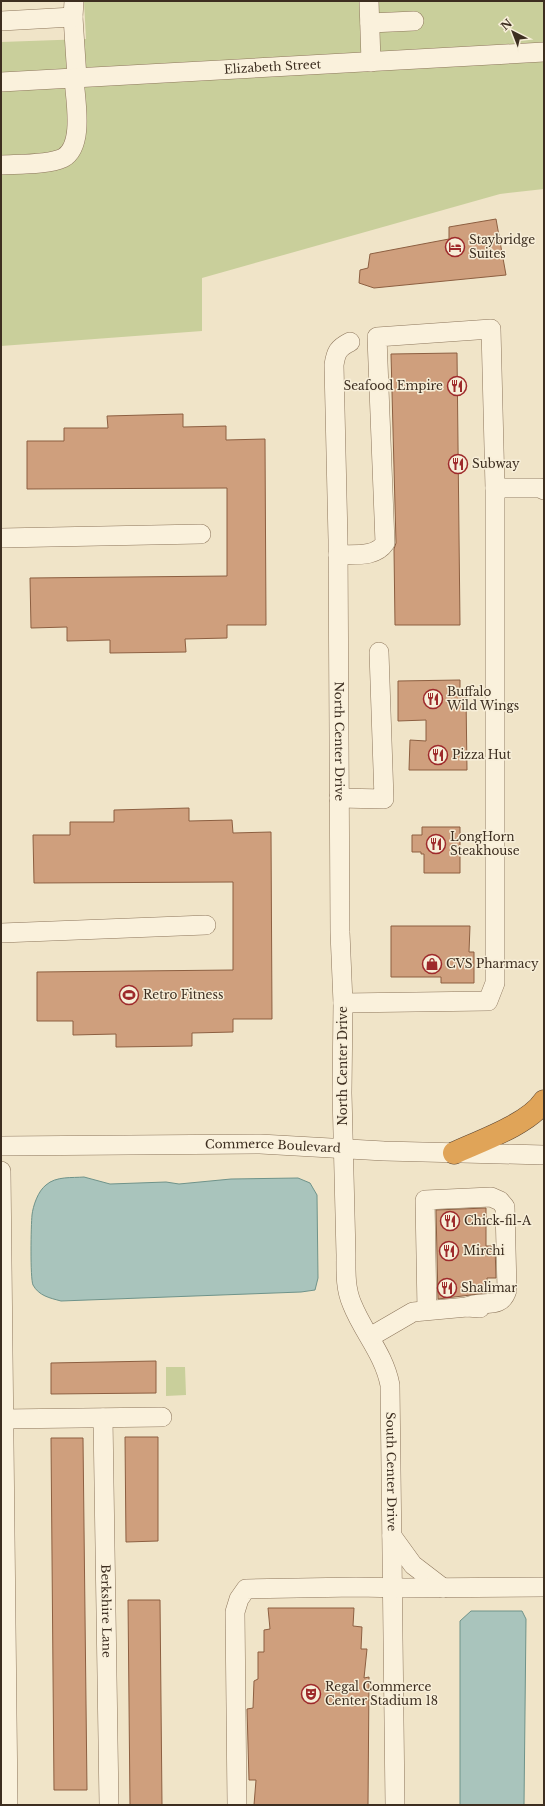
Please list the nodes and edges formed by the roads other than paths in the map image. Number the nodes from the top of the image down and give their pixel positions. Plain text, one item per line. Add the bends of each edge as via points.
1 (369, 1) edge
2 (73, 9) edge
3 (1, 21) edge
4 (414, 21) dead end
5 (370, 23) junction
6 (544, 52) edge
7 (371, 62) junction
8 (75, 78) junction
9 (1, 82) edge
10 (1, 165) edge
11 (350, 342) dead end
12 (495, 488) junction
13 (543, 488) edge
14 (201, 534) dead end
15 (1, 538) edge
16 (338, 555) junction
17 (380, 652) dead end
18 (339, 798) junction
19 (206, 925) dead end
20 (1, 933) edge
21 (343, 1003) junction
22 (544, 1101) edge
23 (1, 1146) edge
24 (344, 1148) junction
25 (454, 1153) junction
26 (544, 1155) edge
27 (1, 1171) edge
28 (2, 1235) edge
29 (427, 1310) junction
30 (370, 1337) junction
31 (162, 1417) dead end
32 (103, 1418) junction
33 (3, 1419) edge
34 (392, 1536) junction
35 (544, 1587) edge
36 (393, 1588) junction
37 (443, 1588) junction
38 (4, 1628) edge
39 (8, 1805) edge
40 (109, 1805) edge
41 (237, 1805) edge
42 (395, 1805) edge

1 - 5 street
2 - 3 street
2 - 8 street
4 - 5 street
5 - 7 street
6 - 7 street, Elizabeth Street
7 - 8 street, Elizabeth Street
8 - 9 street, Elizabeth Street
8 - 10 street via 77,134 71,149 64,157 48,162
11 - 16 street, North Center Drive via 340,347 334,365
12 - 13 street
12 - 16 street via 491,329 377,337 385,543 374,553
12 - 21 street via 495,983 488,1001
14 - 15 street
16 - 18 street, North Center Drive
17 - 18 street via 384,799
18 - 21 street, North Center Drive
19 - 20 street
21 - 24 street, North Center Drive
22 - 25 highway via 521,1122
23 - 24 street, Commerce Boulevard via 260,1144
24 - 25 street, Commerce Boulevard
24 - 30 street, South Center Drive via 347,1288 353,1306
25 - 26 street, Commerce Boulevard
27 - 28 street
28 - 33 street
29 - 29 street via 425,1200 491,1198 500,1201 505,1207 506,1228 514,1238 515,1282 510,1301 503,1308
29 - 30 street via 404,1316
30 - 34 street, South Center Drive via 384,1362 390,1385
31 - 32 street
32 - 33 street
32 - 40 street, Berkshire Lane
33 - 38 street
34 - 36 street, South Center Drive
34 - 37 street via 413,1565
35 - 37 street
36 - 37 street
36 - 41 street via 282,1587 246,1589 242,1594 235,1612
36 - 42 street, South Center Drive
38 - 39 street

